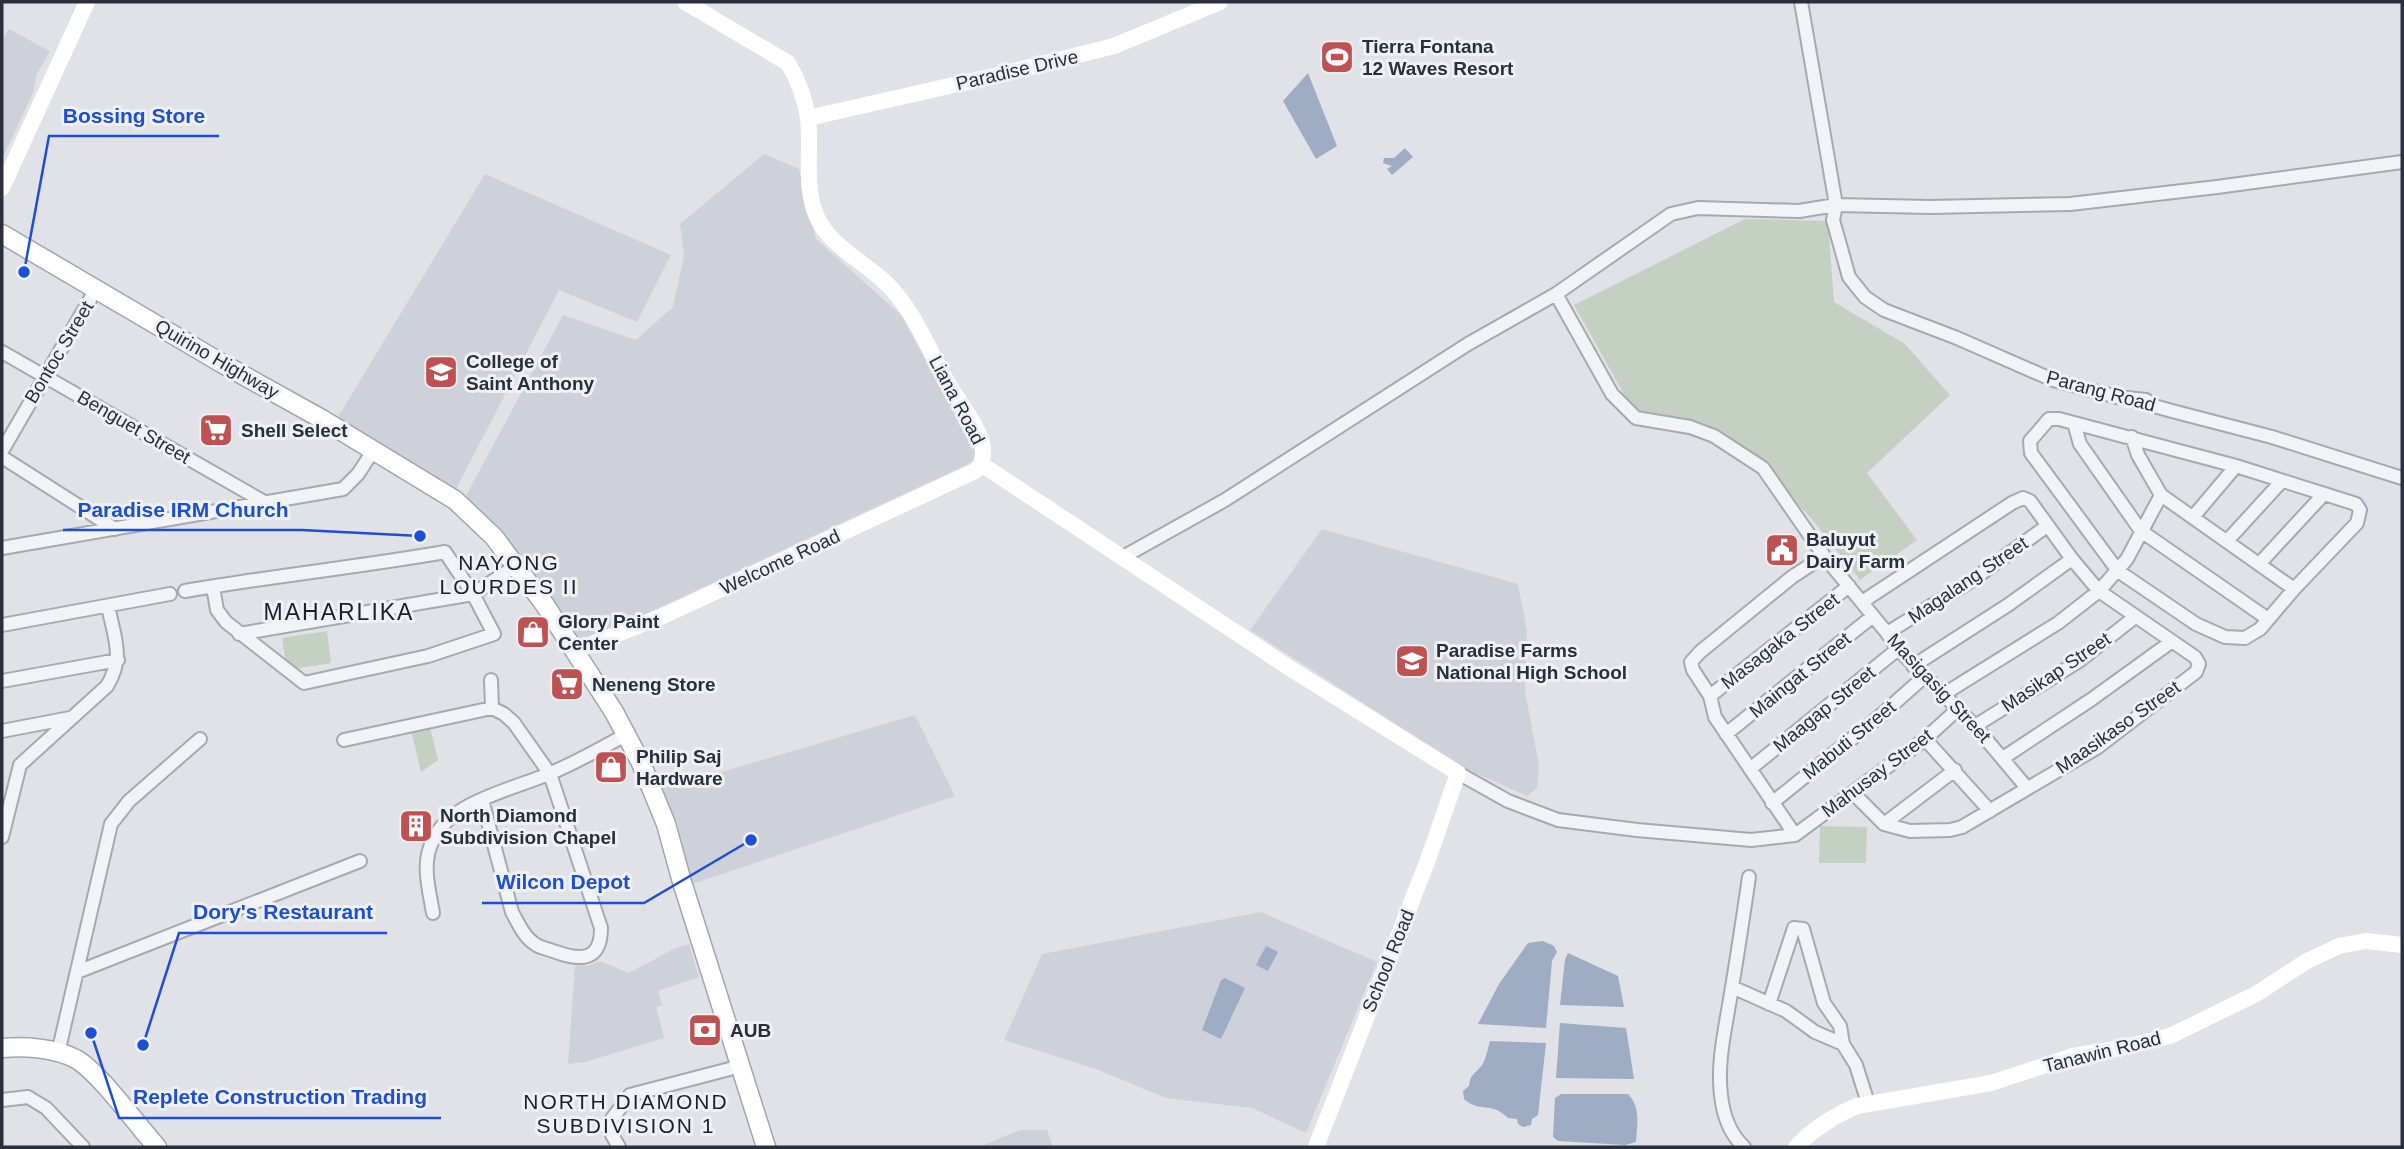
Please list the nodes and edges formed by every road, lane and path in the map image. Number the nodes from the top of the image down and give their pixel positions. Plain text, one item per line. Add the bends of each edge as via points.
1 (87, 2) edge
2 (685, 2) edge
3 (1220, 2) edge
4 (1801, 2) edge
5 (808, 118) junction
6 (2402, 162) edge
7 (2, 188) edge
8 (1836, 205) junction
9 (2, 233) edge
10 (96, 289) junction
11 (1556, 294) junction
12 (2, 352) edge
13 (44, 376) junction
14 (2074, 424) junction
15 (2132, 437) junction
16 (2, 451) edge
17 (373, 451) junction
18 (2, 457) edge
19 (981, 464) junction
20 (2236, 466) junction
21 (2402, 478) edge
22 (2281, 482) junction
23 (2161, 495) junction
24 (2323, 495) junction
25 (266, 503) junction
26 (2193, 517) junction
27 (2047, 526) junction
28 (115, 529) junction
29 (2141, 531) junction
30 (2227, 541) junction
31 (2, 548) edge
32 (1824, 555) junction
33 (1123, 557) junction
34 (2072, 559) junction
35 (2260, 563) junction
36 (516, 566) junction
37 (2118, 571) junction
38 (1849, 586) junction
39 (213, 587) junction
40 (2294, 589) junction
41 (2099, 591) junction
42 (185, 592) dead end
43 (170, 594) dead end
44 (473, 594) junction
45 (1862, 602) junction
46 (108, 606) junction
47 (1873, 616) junction
48 (2135, 617) junction
49 (2268, 619) junction
50 (2, 625) edge
51 (1888, 633) junction
52 (239, 634) junction
53 (2171, 642) junction
54 (1898, 649) junction
55 (574, 651) junction
56 (118, 660) junction
57 (1913, 666) junction
58 (1925, 676) junction
59 (491, 680) dead end
60 (2, 681) edge
61 (1944, 694) junction
62 (1710, 696) junction
63 (492, 708) junction
64 (1958, 709) junction
65 (70, 718) junction
66 (1975, 726) junction
67 (2, 731) edge
68 (627, 734) junction
69 (1726, 734) junction
70 (201, 739) dead end
71 (1925, 739) junction
72 (344, 740) dead end
73 (2003, 758) junction
74 (1750, 769) junction
75 (1955, 770) junction
76 (1458, 773) junction
77 (550, 774) junction
78 (2027, 788) junction
79 (1853, 793) junction
80 (482, 800) junction
81 (1772, 803) junction
82 (1990, 811) junction
83 (1884, 824) junction
84 (1795, 835) junction
85 (2, 837) edge
86 (360, 861) dead end
87 (1749, 877) dead end
88 (433, 913) dead end
89 (2402, 945) edge
90 (77, 972) junction
91 (1732, 988) junction
92 (1769, 1004) junction
93 (1843, 1044) junction
94 (2, 1048) edge
95 (58, 1053) junction
96 (741, 1066) junction
97 (2, 1100) edge
98 (1868, 1103) junction
99 (149, 1144) edge
100 (83, 1147) edge
101 (619, 1147) edge
102 (766, 1147) edge
103 (1315, 1147) edge
104 (1744, 1147) edge
105 (1796, 1147) edge

1 - 7 street
2 - 5 street, Liana Road via 788,63 798,79
3 - 5 street, Paradise Drive via 1114,46
4 - 8 street, Parang Road
5 - 19 street, Liana Road via 808,172 819,223 910,309 978,433
6 - 8 street via 2070,204
8 - 11 street via 1799,211 1682,210 1641,233
8 - 21 street, Parang Road via 1833,220 1849,277 1865,297 1884,310 2053,380 2147,400 2154,406
9 - 10 main road, Quirino Highway
10 - 13 street, Bontoc Street
10 - 17 main road, Quirino Highway
11 - 32 street, Masigasig Street via 1612,394 1636,418 1714,436 1763,468
11 - 33 street via 1468,344 1225,500
12 - 13 street, Benguet Street
13 - 16 street, Bontoc Street
13 - 25 street, Benguet Street
14 - 15 street
14 - 29 street via 2080,444
14 - 37 street via 2046,421 2030,441 2030,450
15 - 20 street
15 - 23 street
17 - 25 street via 343,489
17 - 36 main road, Quirino Highway via 455,500 479,520
18 - 28 street
19 - 33 street, Liana Road
19 - 55 street, Welcome Road via 975,471 663,616
20 - 22 street
20 - 26 street
22 - 24 street
22 - 30 street
23 - 26 street
23 - 29 street
24 - 35 street
24 - 40 street via 2356,504 2360,516
25 - 28 street
26 - 30 street
27 - 34 street, Maasikaso Street
27 - 45 street, Maasikaso Street via 2035,506 2023,498
27 - 51 street, Magalang Street via 1971,582
28 - 31 street
29 - 37 street
29 - 49 street
30 - 35 street
32 - 38 street, Masigasig Street
32 - 62 street via 1700,652 1691,664
33 - 76 street, Liana Road
34 - 41 street, Maasikaso Street
34 - 57 street
35 - 40 street
36 - 44 street
36 - 55 main road, Quirino Highway
37 - 41 street
37 - 49 street via 2217,634 2245,638
38 - 45 street, Masigasig Street
38 - 62 street, Masagaka Street
39 - 42 street
39 - 44 street via 445,552
39 - 52 street via 217,610
40 - 49 street
41 - 48 street, Maasikaso Street
41 - 61 street via 1998,663
43 - 46 street
44 - 52 street
44 - 52 street via 494,634 428,656 304,683
45 - 47 street, Masigasig Street
46 - 50 street
46 - 56 street
47 - 51 street, Masigasig Street
47 - 69 street, Maingat Street
48 - 53 street, Maasikaso Street
48 - 66 street, Masikap Street via 2079,660
51 - 54 street, Masigasig Street
53 - 73 street
53 - 78 street, Maasikaso Street via 2198,661 2196,672 2098,747
54 - 57 street, Masigasig Street
54 - 74 street, Maagap Street
55 - 68 main road, Quirino Highway
56 - 60 street
56 - 65 street via 107,686
57 - 58 street, Masigasig Street
58 - 61 street, Masigasig Street
58 - 81 street, Mabuti Street
59 - 63 street
61 - 64 street, Masigasig Street
62 - 69 street via 1712,710
63 - 72 street
63 - 77 street via 514,723
64 - 66 street, Masigasig Street
64 - 71 street, Mahusay Street
65 - 67 street
65 - 85 street via 20,765
66 - 73 street, Masigasig Street
68 - 77 street
68 - 96 main road, Quirino Highway via 666,824
69 - 74 street
70 - 90 street via 129,801 111,824
71 - 75 street
71 - 79 street, Mahusay Street
73 - 78 street, Masigasig Street
74 - 81 street
75 - 82 street
75 - 83 street
76 - 84 street via 1508,801 1558,820 1751,840
76 - 103 street, School Road
77 - 80 street
77 - 80 street via 601,928 596,952 585,957 572,958 535,944 521,929 512,912
78 - 82 street, Maasikaso Street
79 - 83 street
79 - 84 street, Mahusay Street
80 - 88 street via 448,819 432,841 427,866
81 - 84 street
82 - 83 street, Maasikaso Street via 1950,830 1910,831
86 - 90 street
87 - 91 street
89 - 98 street, Tanawin Road via 2366,942 2339,946 2170,1036 2073,1056 1991,1083
90 - 95 street
91 - 92 street
91 - 104 street via 1721,1057 1721,1094 1732,1134
92 - 93 street
92 - 93 street via 1794,928 1803,929 1824,1003 1840,1026
93 - 98 street via 1856,1065
94 - 95 main road via 22,1046
95 - 99 main road via 76,1059 93,1073
96 - 101 street via 630,1095 611,1121
96 - 102 main road, Quirino Highway
97 - 100 street via 28,1097 46,1108
98 - 105 street, Tanawin Road via 1838,1114

